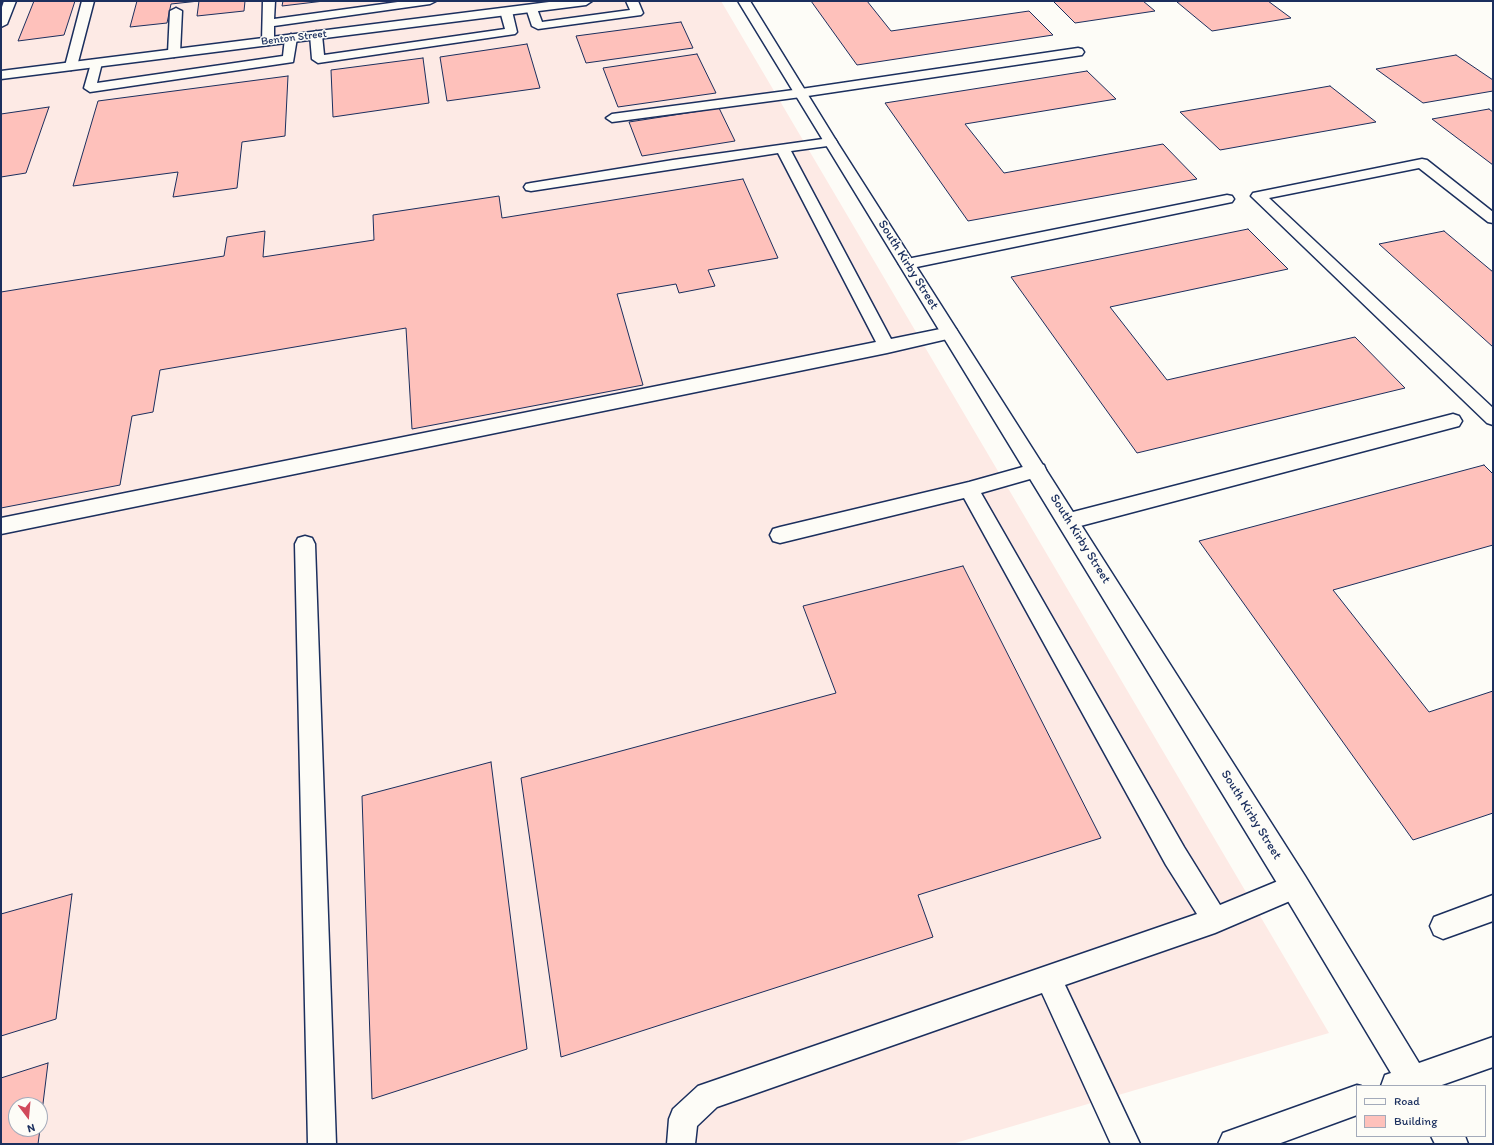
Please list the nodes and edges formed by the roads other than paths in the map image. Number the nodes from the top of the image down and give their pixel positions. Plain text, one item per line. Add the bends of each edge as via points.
1 (10, 1) edge
2 (88, 1) edge
3 (269, 1) edge
4 (425, 1) edge
5 (586, 1) edge
6 (632, 1) edge
7 (744, 1) edge
8 (507, 8) edge
9 (532, 8) junction
10 (176, 10) dead end
11 (422, 22) junction
12 (268, 23) junction
13 (1, 24) edge
14 (316, 35) junction
15 (291, 38) junction
16 (268, 41) junction
17 (423, 44) junction
18 (211, 48) junction
19 (1078, 52) dead end
20 (174, 53) junction
21 (318, 55) junction
22 (289, 59) junction
23 (96, 63) junction
24 (71, 66) junction
25 (209, 71) junction
26 (1, 75) edge
27 (801, 93) junction
28 (612, 118) dead end
29 (830, 142) junction
30 (783, 148) junction
31 (531, 187) dead end
32 (1227, 199) dead end
33 (1493, 219) edge
34 (907, 264) junction
35 (950, 333) junction
36 (887, 347) junction
37 (1493, 418) edge
38 (1453, 422) dead end
39 (1037, 470) junction
40 (969, 489) junction
41 (1069, 521) junction
42 (1, 526) edge
43 (780, 535) dead end
44 (305, 544) dead end
45 (1295, 886) junction
46 (1493, 908) edge
47 (1215, 920) junction
48 (1443, 926) dead end
49 (1048, 977) junction
50 (1493, 1052) edge
51 (1408, 1084) edge
52 (1356, 1100) edge
53 (322, 1144) edge
54 (681, 1144) edge
55 (1126, 1144) edge
56 (1234, 1144) edge

1 - 13 lane
2 - 24 lane
3 - 12 lane
4 - 11 lane
4 - 12 lane
5 - 9 street, Benton Street
6 - 9 lane via 637,13 538,26
7 - 27 street, South Kirby Street
8 - 9 street, Benton Street
8 - 11 street, Benton Street
8 - 17 lane via 511,32
10 - 20 lane
11 - 14 street, Benton Street
11 - 17 lane
12 - 16 lane
14 - 15 street, Benton Street
14 - 21 lane
15 - 16 street, Benton Street
15 - 22 lane
16 - 18 street, Benton Street
17 - 21 lane via 318,59
18 - 20 street, Benton Street
18 - 25 lane
19 - 27 lane
20 - 23 street, Benton Street
21 - 22 lane
22 - 25 lane
23 - 24 street, Benton Street
23 - 25 lane via 90,88
24 - 26 street, Benton Street
27 - 28 lane
27 - 29 street, South Kirby Street
29 - 30 lane
29 - 34 street, South Kirby Street
30 - 31 lane
30 - 36 lane
32 - 34 lane
33 - 37 lane via 1422,163 1258,196
34 - 35 street, South Kirby Street
35 - 36 lane
35 - 39 street, South Kirby Street
36 - 42 lane
38 - 41 lane
39 - 40 lane
39 - 41 street, South Kirby Street
40 - 43 lane
40 - 47 lane via 1175,856
41 - 45 street, South Kirby Street
44 - 53 lane
45 - 47 lane
45 - 51 street, South Kirby Street
46 - 48 lane
47 - 49 lane
49 - 54 lane via 708,1096 683,1119
49 - 55 lane
50 - 51 street
52 - 56 street

